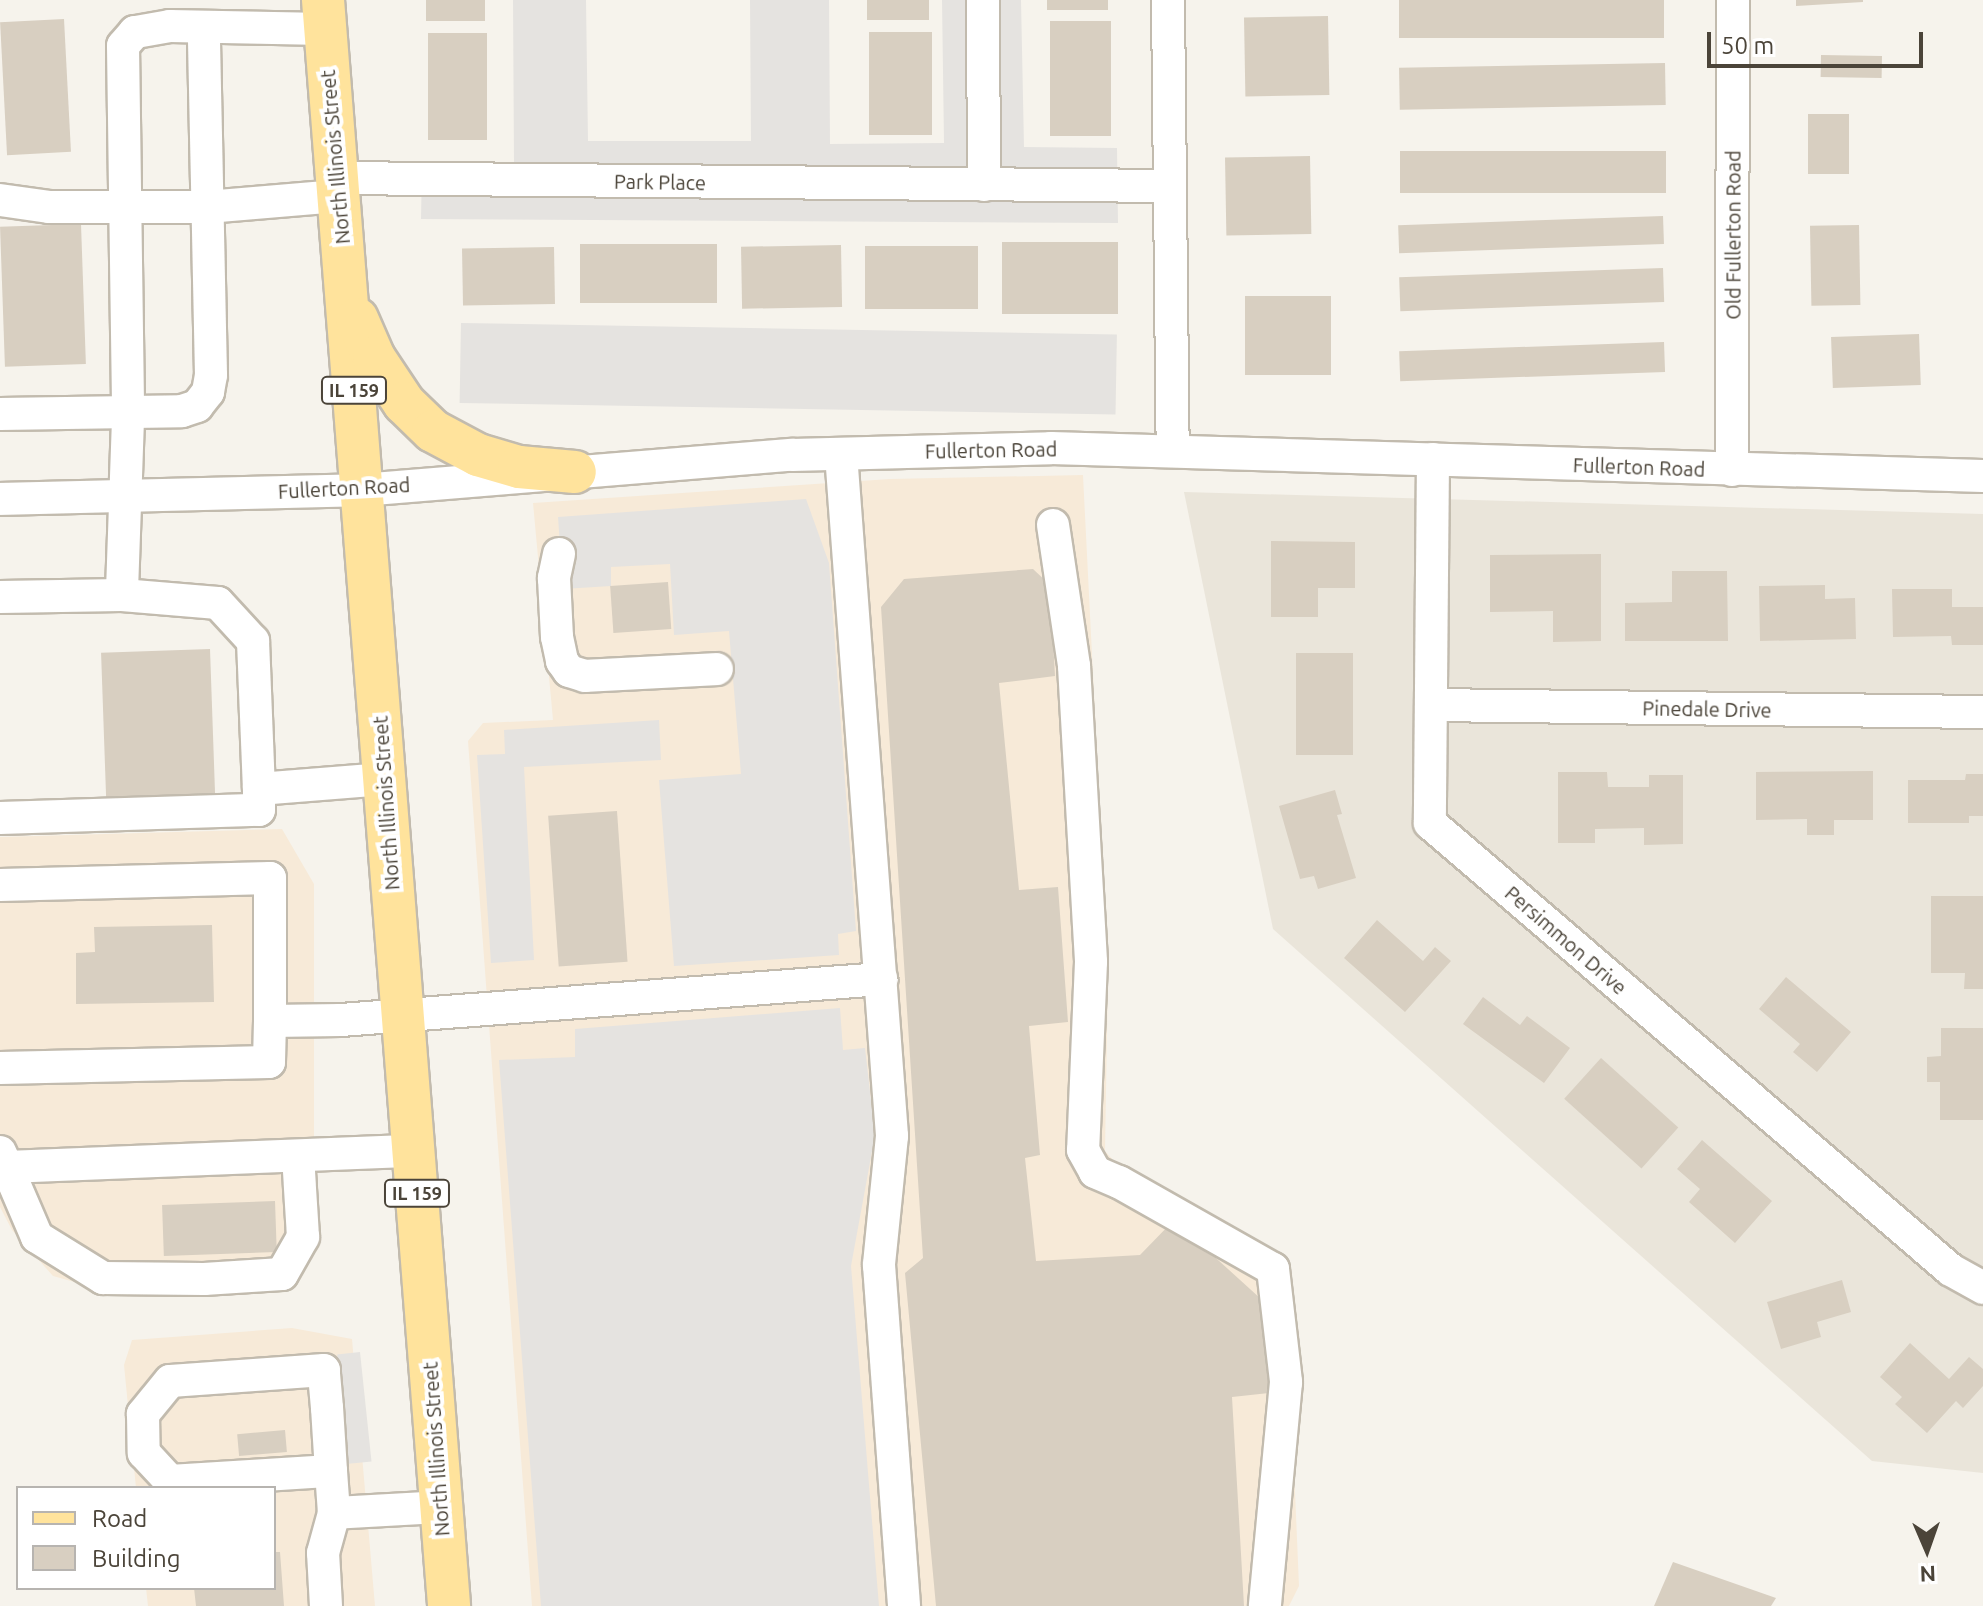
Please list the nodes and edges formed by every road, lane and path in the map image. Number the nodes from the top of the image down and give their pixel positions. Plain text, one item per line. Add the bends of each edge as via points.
1 (983, 0) edge
2 (1168, 0) edge
3 (1733, 0) edge
4 (324, 14) edge
5 (204, 27) junction
6 (984, 185) junction
7 (1169, 186) junction
8 (337, 187) junction
9 (0, 200) edge
10 (127, 206) junction
11 (207, 207) junction
12 (346, 291) junction
13 (0, 414) edge
14 (128, 414) junction
15 (1173, 449) junction
16 (841, 454) junction
17 (1433, 459) junction
18 (1732, 470) junction
19 (575, 472) junction
20 (1983, 476) edge
21 (362, 490) junction
22 (126, 496) junction
23 (0, 499) edge
24 (1053, 525) dead end
25 (559, 554) dead end
26 (122, 595) junction
27 (0, 597) edge
28 (717, 669) dead end
29 (1431, 705) junction
30 (1983, 712) edge
31 (384, 779) junction
32 (259, 799) junction
33 (0, 818) edge
34 (0, 885) edge
35 (881, 979) junction
36 (403, 1015) junction
37 (270, 1021) junction
38 (0, 1068) edge
39 (413, 1151) junction
40 (298, 1156) junction
41 (4, 1160) edge
42 (1983, 1288) edge
43 (331, 1471) junction
44 (441, 1507) junction
45 (334, 1513) junction
46 (326, 1606) edge
47 (449, 1606) edge
48 (904, 1606) edge
49 (1265, 1606) edge

1 - 6 street
2 - 7 street
3 - 18 street, Old Fullerton Road
4 - 5 street
4 - 8 main road, North Illinois Street / IL 159
5 - 10 street via 135,32 123,46
5 - 11 street
6 - 7 street, Park Place
6 - 8 street, Park Place
7 - 15 street
8 - 11 street, Park Place
8 - 12 main road, North Illinois Street / IL 159
9 - 10 street, Park Place via 49,207
10 - 11 street, Park Place
10 - 14 street
11 - 14 street via 208,392 197,406 182,411
12 - 19 main road via 374,358 404,403 433,431 478,455 519,467
12 - 21 main road, North Illinois Street / IL 159
13 - 14 street
14 - 22 street
15 - 16 street, Fullerton Road
15 - 17 street, Fullerton Road
16 - 19 street, Fullerton Road
16 - 35 street
17 - 18 street, Fullerton Road
17 - 29 street, Persimmon Drive
18 - 20 street, Fullerton Road
19 - 21 street, Fullerton Road
21 - 22 street, Fullerton Road
21 - 31 main road, North Illinois Street / IL 159
22 - 23 street, Fullerton Road
22 - 26 street
24 - 49 street via 1074,666 1091,962 1083,1150 1095,1172 1273,1269 1286,1382
25 - 28 street via 554,578 557,637 569,671 585,676
26 - 27 street
26 - 32 street via 218,603 253,641
29 - 30 street, Pinedale Drive
29 - 42 street, Persimmon Drive via 1430,823 1951,1270
31 - 32 street
31 - 36 main road, North Illinois Street / IL 159
32 - 33 street
34 - 37 street via 270,878
35 - 36 street
35 - 48 street via 892,1136 879,1265
36 - 37 street
36 - 39 main road, North Illinois Street / IL 159
37 - 38 street via 269,1062
39 - 40 street
39 - 44 main road, North Illinois Street / IL 159
40 - 41 street
40 - 41 street via 303,1237 282,1274 204,1279 103,1278 37,1237
43 - 43 street via 170,1481 144,1453 143,1414 170,1381 324,1370
43 - 45 street
44 - 45 street
44 - 47 main road, North Illinois Street / IL 159
45 - 46 street via 323,1553

